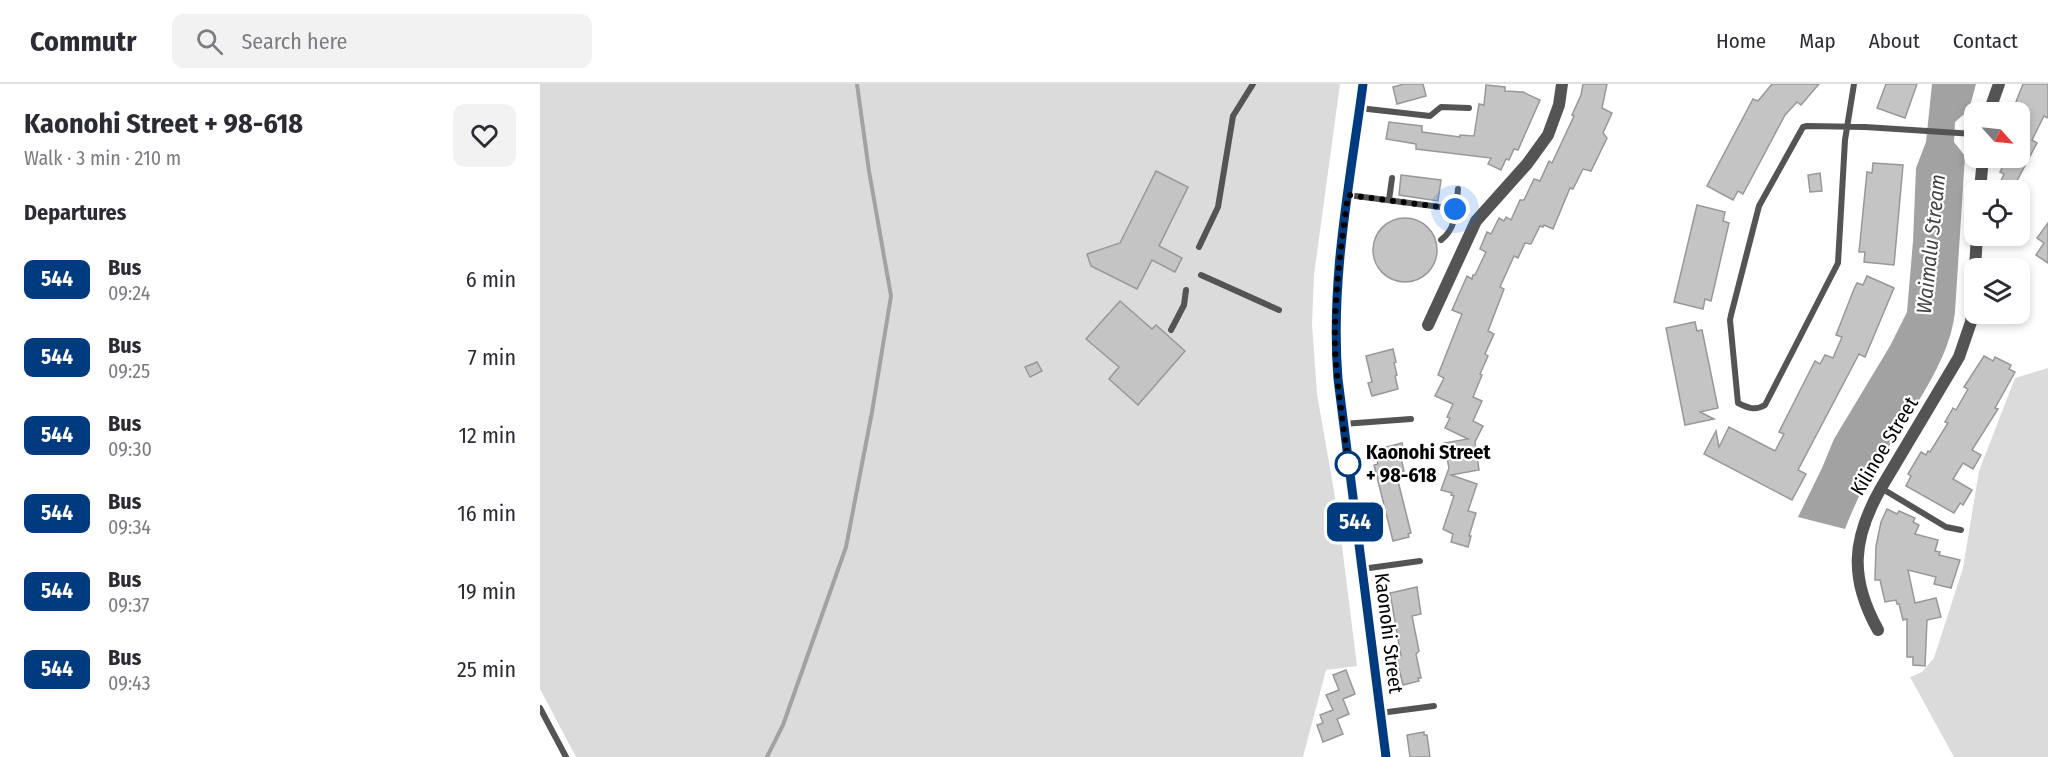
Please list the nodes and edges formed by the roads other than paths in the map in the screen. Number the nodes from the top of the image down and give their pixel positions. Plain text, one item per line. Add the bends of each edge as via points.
1 (1253, 84) edge
2 (1363, 84) edge
3 (1563, 84) edge
4 (1854, 84) edge
5 (1999, 84) edge
6 (1993, 102) edge
7 (1359, 108) junction
8 (1468, 108) dead end
9 (1847, 127) junction
10 (1964, 133) edge
11 (1392, 177) dead end
12 (1458, 189) dead end
13 (1348, 195) junction
14 (1389, 200) junction
15 (1455, 209) junction
16 (1441, 240) dead end
17 (1199, 247) dead end
18 (1201, 275) dead end
19 (1185, 290) dead end
20 (1279, 310) dead end
21 (1970, 324) edge
22 (1428, 325) dead end
23 (1172, 330) dead end
24 (1410, 419) dead end
25 (1343, 424) junction
26 (1881, 488) junction
27 (1961, 530) dead end
28 (1420, 561) dead end
29 (1362, 569) junction
30 (1878, 630) dead end
31 (1434, 706) dead end
32 (540, 708) edge
33 (1380, 713) junction
34 (566, 757) edge
35 (1386, 757) edge

1 - 17 lane via 1233,116 1218,207
2 - 7 street, Kaonohi Street
3 - 22 street via 1548,135 1476,221
4 - 9 lane
5 - 6 street
7 - 8 lane via 1430,116 1441,107
7 - 13 street, Kaonohi Street
9 - 9 lane via 1838,263 1769,398 1760,408 1750,409 1738,403 1730,320 1759,206 1803,127
9 - 10 lane
11 - 14 lane
12 - 15 lane
13 - 14 lane
13 - 25 street, Kaonohi Street via 1335,319
14 - 15 lane
15 - 16 lane via 1452,230
18 - 20 lane
19 - 23 lane via 1184,305
21 - 26 street, Kilinoe Street via 1959,357
24 - 25 lane
25 - 29 street, Kaonohi Street
26 - 27 lane via 1947,527
26 - 30 street, Kilinoe Street via 1864,523 1858,557 1862,596
28 - 29 lane
29 - 33 street, Kaonohi Street
31 - 33 lane
32 - 34 lane
33 - 35 street, Kaonohi Street

